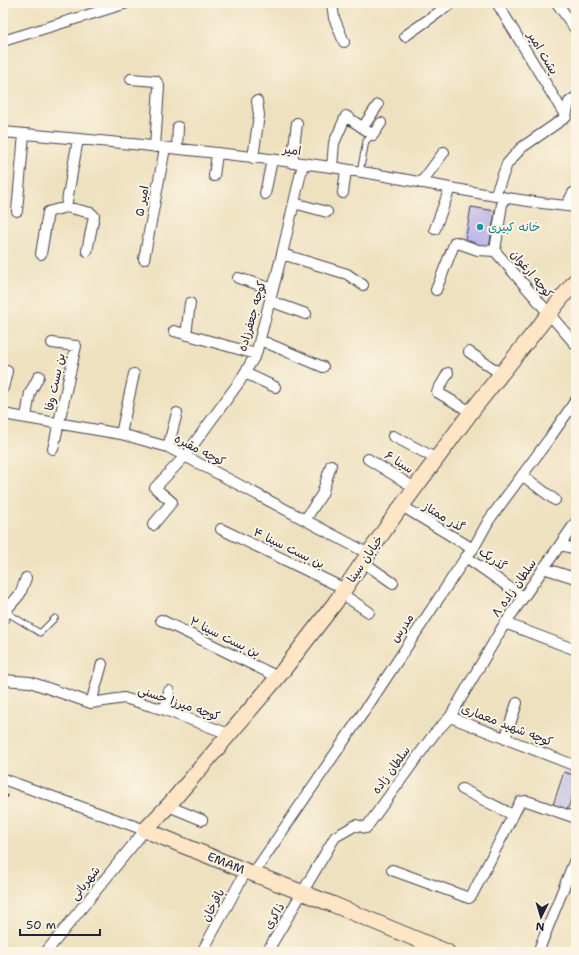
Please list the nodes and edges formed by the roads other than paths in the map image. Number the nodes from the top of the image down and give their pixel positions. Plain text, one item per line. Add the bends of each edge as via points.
1 (127, 3) edge
2 (332, 3) edge
3 (452, 3) edge
4 (498, 3) edge
5 (557, 3) edge
6 (576, 30) edge
7 (405, 36) dead end
8 (3, 41) edge
9 (344, 42) dead end
10 (131, 79) dead end
11 (576, 97) edge
12 (257, 102) dead end
13 (378, 105) dead end
14 (566, 117) junction
15 (297, 123) dead end
16 (381, 123) dead end
17 (363, 127) junction
18 (178, 128) dead end
19 (3, 132) edge
20 (24, 134) junction
21 (374, 135) junction
22 (78, 139) junction
23 (160, 147) junction
24 (177, 149) junction
25 (444, 152) dead end
26 (216, 154) junction
27 (253, 158) junction
28 (272, 160) junction
29 (297, 163) junction
30 (332, 167) junction
31 (346, 170) junction
32 (360, 173) junction
33 (214, 176) dead end
34 (421, 183) junction
35 (450, 188) junction
36 (343, 192) dead end
37 (576, 192) edge
38 (264, 194) dead end
39 (499, 196) junction
40 (294, 204) junction
41 (66, 207) junction
42 (571, 207) edge
43 (17, 211) dead end
44 (327, 212) dead end
45 (435, 229) dead end
46 (87, 251) dead end
47 (495, 251) junction
48 (41, 254) dead end
49 (282, 254) junction
50 (144, 259) dead end
51 (238, 278) dead end
52 (576, 280) edge
53 (363, 285) dead end
54 (273, 289) junction
55 (436, 290) dead end
56 (270, 301) junction
57 (190, 303) dead end
58 (306, 314) dead end
59 (549, 314) junction
60 (174, 331) dead end
61 (186, 335) junction
62 (260, 340) junction
63 (52, 343) dead end
64 (576, 345) edge
65 (469, 352) dead end
66 (256, 354) junction
67 (323, 367) dead end
68 (6, 371) dead end
69 (245, 373) junction
70 (448, 373) dead end
71 (134, 374) dead end
72 (501, 374) junction
73 (39, 376) dead end
74 (275, 387) dead end
75 (3, 388) edge
76 (576, 400) edge
77 (471, 412) junction
78 (177, 413) dead end
79 (3, 414) edge
80 (26, 418) junction
81 (59, 423) junction
82 (121, 434) junction
83 (393, 436) dead end
84 (168, 447) junction
85 (53, 449) dead end
86 (185, 456) junction
87 (368, 459) dead end
88 (436, 459) junction
89 (331, 464) dead end
90 (522, 475) junction
91 (415, 488) junction
92 (555, 500) dead end
93 (402, 506) junction
94 (305, 520) junction
95 (576, 522) edge
96 (153, 525) dead end
97 (221, 529) dead end
98 (560, 545) junction
99 (576, 550) edge
100 (470, 553) junction
101 (366, 558) junction
102 (543, 568) junction
103 (26, 578) dead end
104 (575, 578) dead end
105 (393, 583) dead end
106 (344, 591) junction
107 (523, 597) junction
108 (369, 612) dead end
109 (5, 616) edge
110 (55, 618) dead end
111 (161, 620) dead end
112 (506, 623) junction
113 (576, 650) edge
114 (102, 664) dead end
115 (278, 677) junction
116 (3, 680) edge
117 (169, 692) dead end
118 (459, 701) joint
119 (91, 703) junction
120 (517, 703) dead end
121 (165, 710) junction
122 (450, 717) junction
123 (229, 734) junction
124 (505, 739) junction
125 (576, 766) edge
126 (7, 780) edge
127 (462, 789) dead end
128 (168, 806) junction
129 (513, 814) junction
130 (576, 818) edge
131 (202, 820) dead end
132 (145, 830) junction
133 (335, 838) joint
134 (576, 856) edge
135 (392, 870) dead end
136 (249, 872) junction
137 (302, 893) junction
138 (46, 952) edge
139 (204, 952) edge
140 (267, 952) edge
141 (447, 952) edge
142 (538, 952) edge

1 - 8 street
2 - 9 street via 334,18
3 - 7 street
4 - 14 street, پشت امیر
5 - 6 street
10 - 23 street, امیر ۵ via 156,82 159,86
11 - 14 street via 569,102
12 - 27 street via 259,115
13 - 17 street
14 - 39 street via 521,148 507,164
15 - 29 street, کوچه جعفرزاده
16 - 21 street
17 - 21 street
17 - 30 street via 346,116 334,143
18 - 24 street
19 - 20 street, امیر
20 - 22 street, امیر
20 - 43 street
21 - 32 lane via 366,142
22 - 23 street, امیر
22 - 41 street
23 - 24 street, امیر
23 - 50 street, امیر ۵
24 - 26 street, امیر
25 - 34 street
26 - 27 street, امیر
26 - 33 street
27 - 28 street, امیر
28 - 29 street, امیر
28 - 38 street
29 - 30 street, امیر
29 - 40 street, کوچه جعفرزاده
30 - 31 street, امیر
31 - 32 street, امیر
31 - 36 street
32 - 34 street, امیر
34 - 35 street, امیر
35 - 39 street, امیر
35 - 45 street
37 - 42 street
39 - 42 street, امیر
39 - 47 street
40 - 44 street
40 - 49 street, کوچه جعفرزاده
41 - 46 street via 94,216
41 - 48 street via 48,212
47 - 55 street via 478,250 455,242
47 - 59 street, کوچه ارغوان
49 - 53 street via 347,274
49 - 54 street, کوچه جعفرزاده
51 - 54 street
52 - 59 street, خیابان سینا
54 - 56 street, کوچه جعفرزاده
56 - 58 street
56 - 62 street, کوچه جعفرزاده
57 - 61 street
59 - 64 street, کوچه ارغوان
59 - 72 street, خیابان سینا
60 - 61 street
61 - 66 street
62 - 66 street, کوچه جعفرزاده
62 - 67 street
63 - 81 street, بن بست وفا via 76,346
65 - 72 street
66 - 69 street, کوچه جعفرزاده
68 - 75 street
69 - 74 street
69 - 86 street, کوچه جعفرزاده
70 - 77 street via 437,392
71 - 82 street
72 - 77 street, خیابان سینا
73 - 80 street via 30,393
76 - 90 street, مدرس
77 - 88 street, خیابان سینا
78 - 84 street
79 - 80 street, کوچه مقبره
80 - 81 street, کوچه مقبره
81 - 82 street, کوچه مقبره
81 - 85 street
82 - 84 street, کوچه مقبره
83 - 88 street
84 - 86 street, کوچه مقبره
86 - 94 street, کوچه مقبره
86 - 96 street, کوچه جعفرزاده via 155,488 172,502
87 - 91 street, سینا ۶
88 - 91 street, خیابان سینا
89 - 94 street via 322,494
90 - 92 street
90 - 100 street, مدرس via 489,520
91 - 93 street, خیابان سینا
93 - 100 street, گذر ممتاز
93 - 101 street, خیابان سینا
94 - 101 street, کوچه مقبره
95 - 98 street, سلطان زاده ۸
97 - 106 street, بن بست سینا ۴
98 - 99 street
98 - 102 street, سلطان زاده ۸
100 - 107 street, گذریک
100 - 136 street, مدرس via 365,710
101 - 105 street, کوچه مقبره
101 - 106 street, خیابان سینا
102 - 104 street
102 - 107 street, سلطان زاده ۸
103 - 109 street via 20,594 8,608
106 - 108 street, بن بست سینا ۴
106 - 115 street, خیابان سینا
107 - 112 street, سلطان زاده ۸
109 - 110 lane via 40,633
111 - 115 street, بن بست سینا ۲
112 - 113 street
112 - 118 street, سلطان زاده ۸
114 - 119 street
115 - 123 street, خیابان سینا
116 - 119 street, کوچه میرزا حسنی via 30,682
117 - 121 street
118 - 122 street, سلطان زاده
119 - 121 street, کوچه میرزا حسنی via 124,698
120 - 124 street
121 - 123 street, کوچه میرزا حسنی
122 - 124 street, کوچه شهید معماری
122 - 133 street, سلطان زاده via 434,734 366,828 356,825
123 - 128 street, خیابان سینا
124 - 125 street, کوچه شهید معماری
126 - 132 street, EMAM
127 - 129 street
128 - 131 street
128 - 132 street, خیابان سینا
129 - 130 street via 523,801
129 - 135 street via 469,898
132 - 136 street, EMAM
132 - 138 street, شهربانی
133 - 137 street, ذاکری
134 - 142 street
136 - 137 street, EMAM
136 - 139 street, باقرخان
137 - 140 street, ذاکری
137 - 141 street, EMAM

